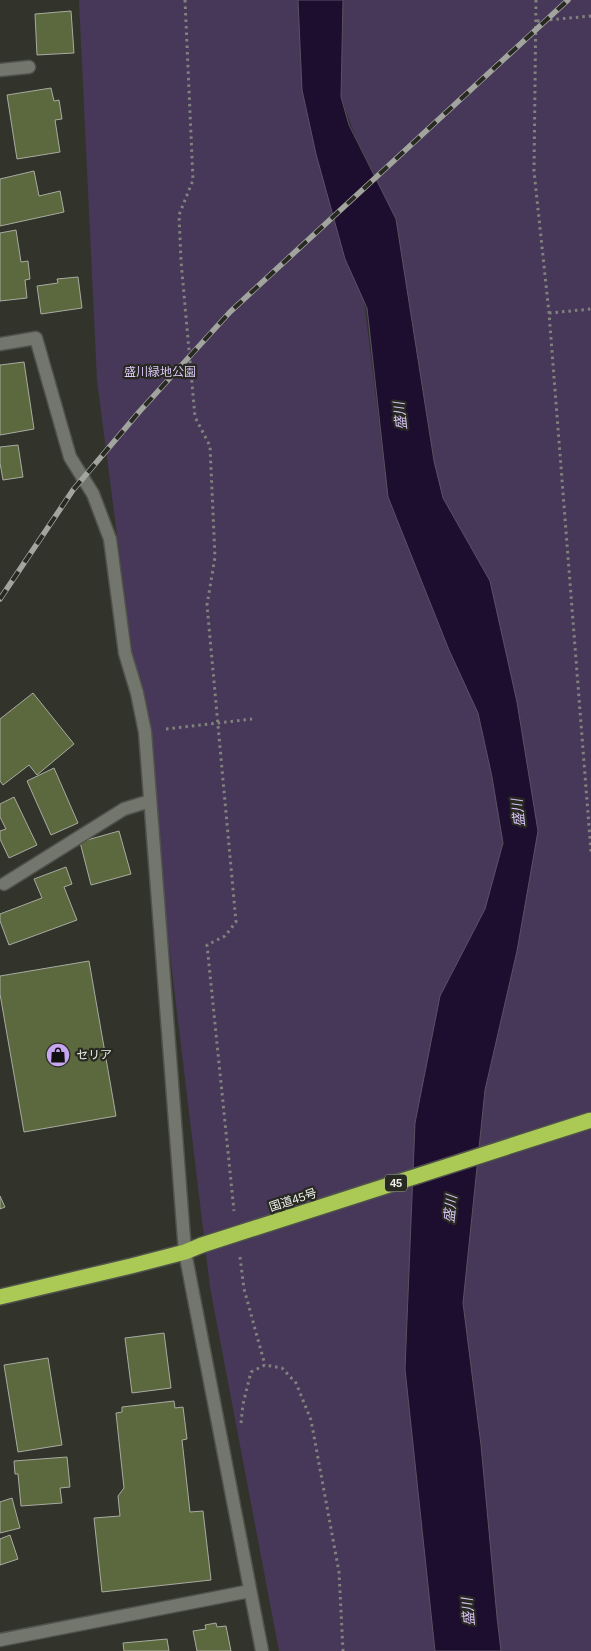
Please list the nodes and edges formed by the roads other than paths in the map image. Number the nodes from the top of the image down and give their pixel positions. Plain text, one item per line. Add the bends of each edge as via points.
1 (29, 67) dead end
2 (0, 70) edge
3 (0, 344) edge
4 (150, 801) junction
5 (4, 884) dead end
6 (591, 1120) edge
7 (184, 1252) junction
8 (0, 1297) edge
9 (250, 1591) junction
10 (0, 1640) edge
11 (262, 1651) edge

1 - 2 street
3 - 4 street via 36,338 70,457 94,494 110,539 125,653 145,732
4 - 5 street via 124,809
4 - 7 street
6 - 7 highway, 国道45号 / 45, bridge
7 - 8 highway, 国道45号 / 45
7 - 9 street
9 - 10 street
9 - 11 street

